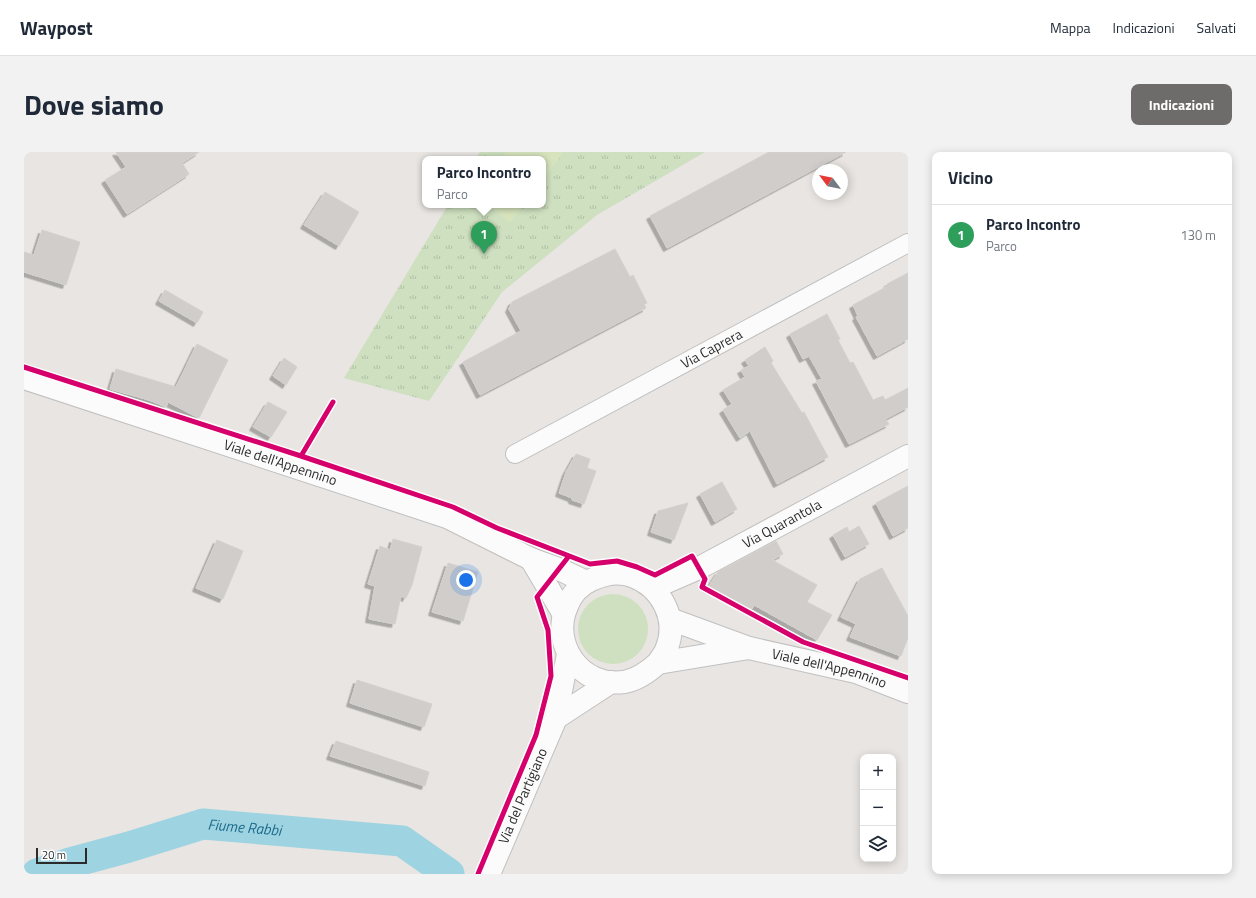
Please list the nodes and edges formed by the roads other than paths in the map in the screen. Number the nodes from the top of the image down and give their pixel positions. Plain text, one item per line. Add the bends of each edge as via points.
1 (908, 243) edge
2 (24, 378) edge
3 (516, 454) dead end
4 (908, 456) edge
5 (532, 559) junction
6 (586, 582) junction
7 (653, 588) junction
8 (563, 613) junction
9 (670, 619) junction
10 (749, 648) junction
11 (568, 654) junction
12 (658, 663) junction
13 (611, 682) junction
14 (908, 692) edge
15 (556, 718) junction
16 (489, 874) edge

1 - 3 street, Via Caprera
2 - 5 main road, Viale dell'Appennino via 447,517
4 - 7 main road, Via Quarantola via 699,568
5 - 6 main road, Viale dell'Appennino
5 - 8 main road
6 - 7 main road, Viale dell'Appennino via 614,573 641,580
6 - 8 main road, Viale dell'Appennino via 576,591
7 - 9 main road, Viale dell'Appennino via 661,597
8 - 11 main road, Viale dell'Appennino via 561,627
9 - 10 main road, Viale dell'Appennino
9 - 12 main road, Viale dell'Appennino via 670,635 666,650
10 - 12 main road, Viale dell'Appennino
10 - 14 main road, Viale dell'Appennino via 856,672
11 - 13 main road, Viale dell'Appennino via 578,668 594,678
11 - 15 main road, Via del Partigiano
12 - 13 main road, Viale dell'Appennino via 637,678
13 - 15 main road
15 - 16 main road, Via del Partigiano

